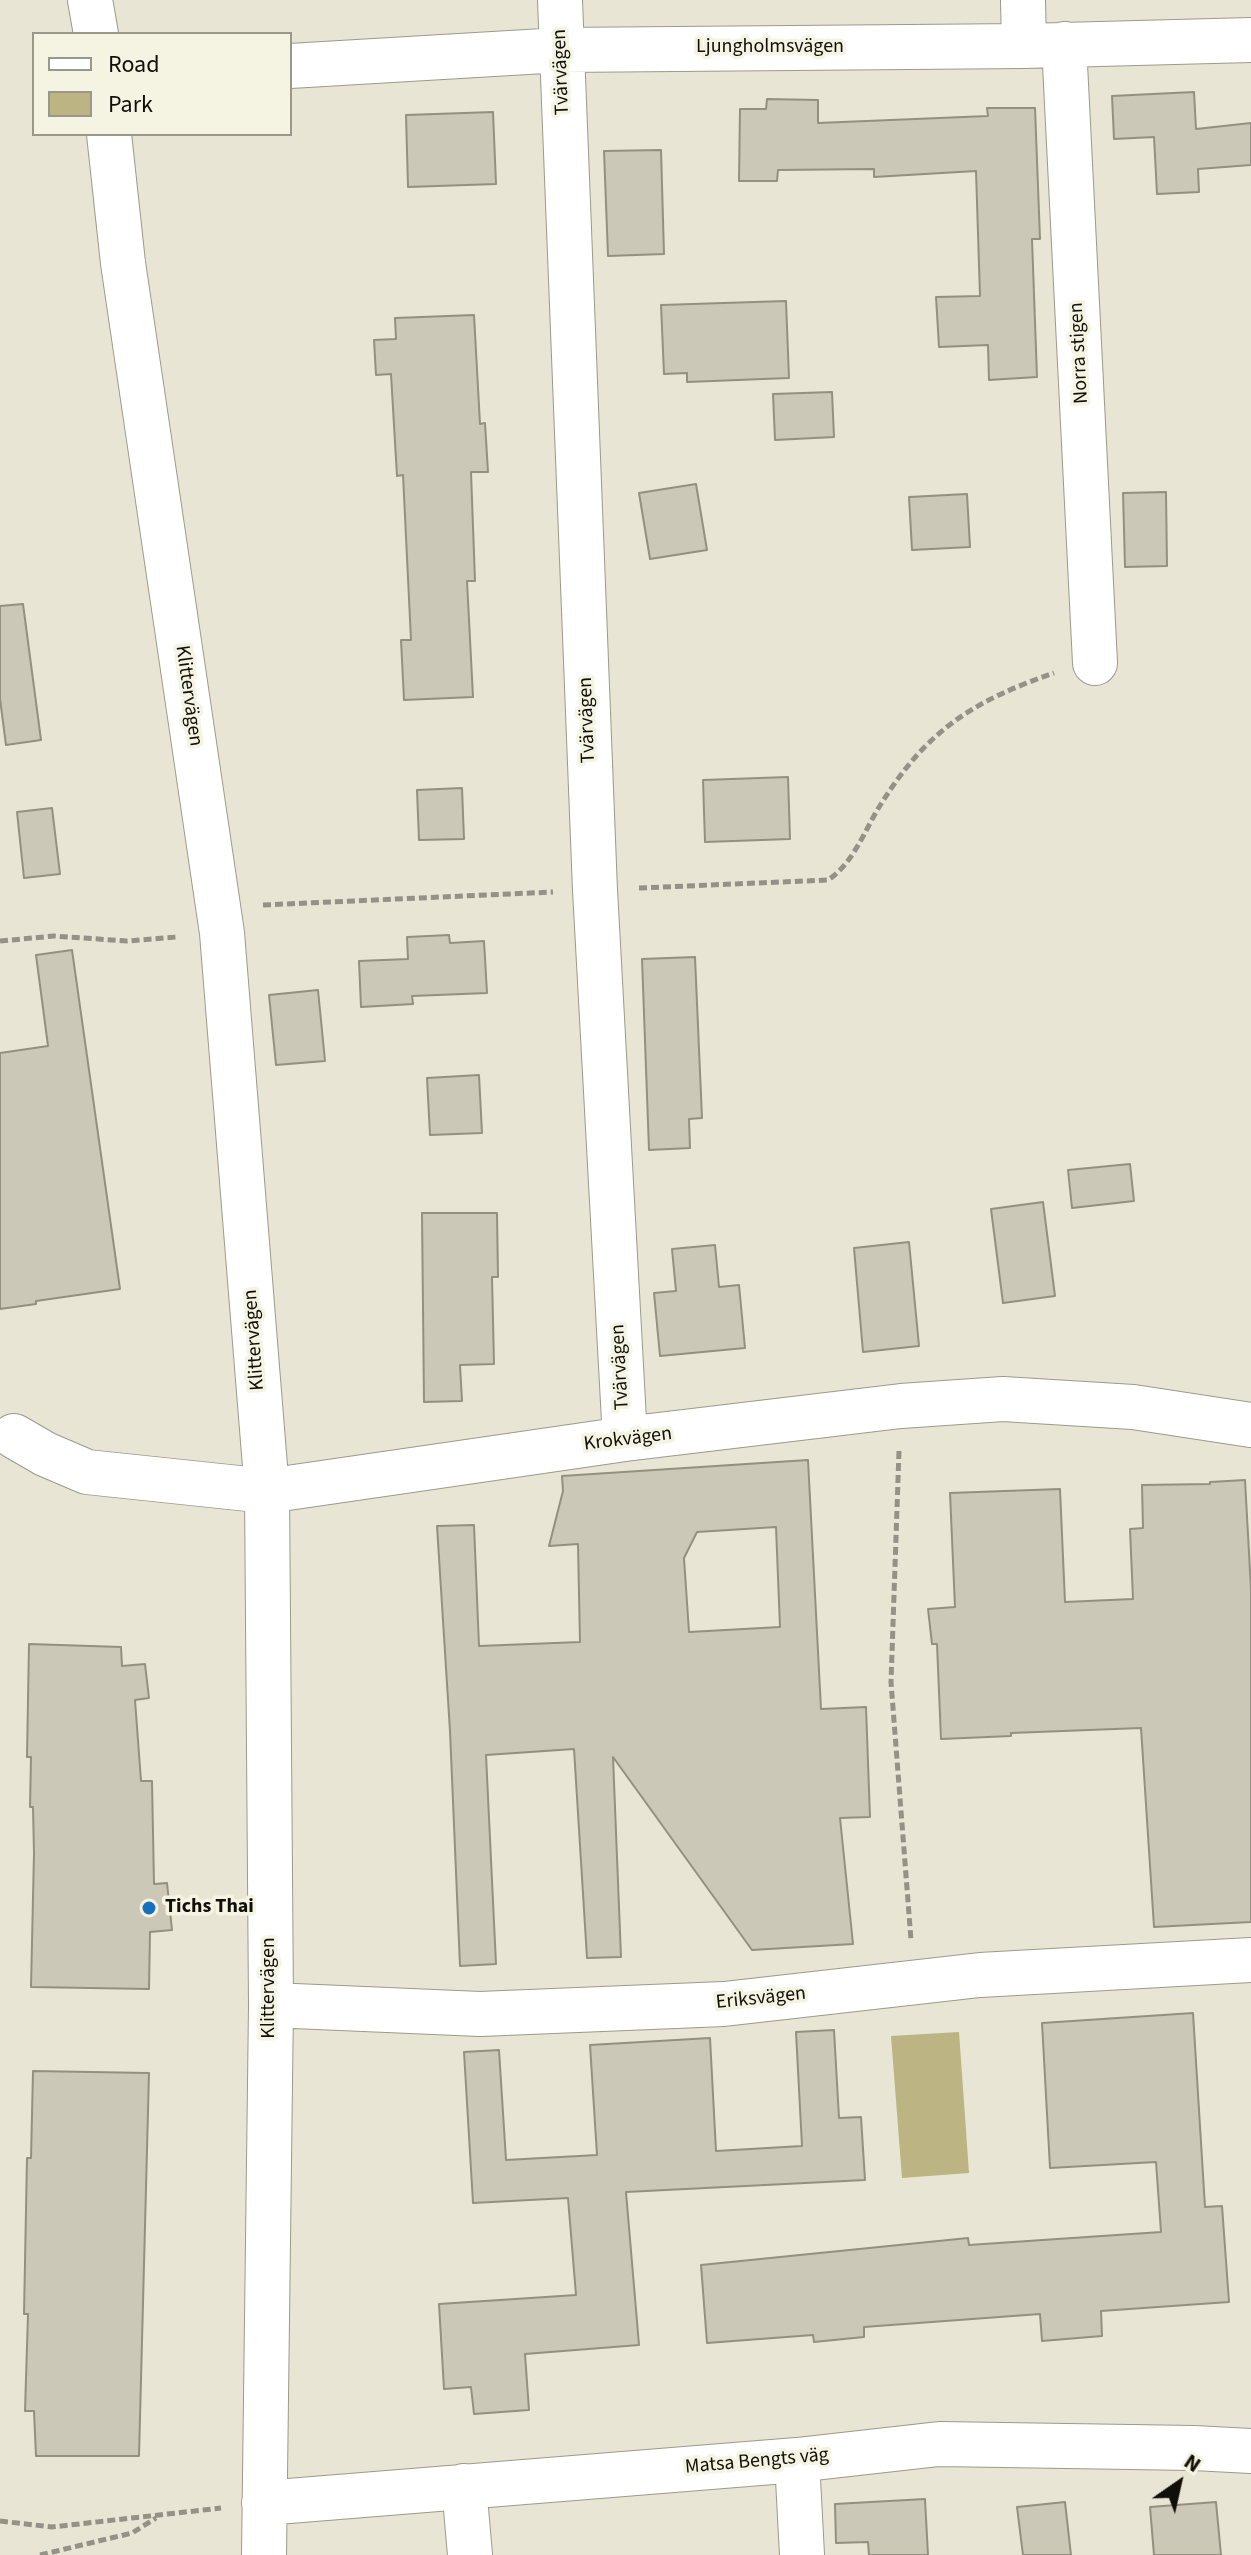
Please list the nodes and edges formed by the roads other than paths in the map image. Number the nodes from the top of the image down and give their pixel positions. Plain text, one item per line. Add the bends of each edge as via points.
1 (90, 0) edge
2 (560, 0) edge
3 (1023, 0) edge
4 (96, 32) edge
5 (1251, 40) edge
6 (1044, 45) junction
7 (561, 50) junction
8 (292, 66) edge
9 (109, 136) edge
10 (1095, 663) road end
11 (1251, 1425) edge
12 (14, 1436) dead end
13 (625, 1439) junction
14 (267, 1491) junction
15 (1251, 1960) edge
16 (271, 2005) junction
17 (1251, 2451) edge
18 (797, 2460) junction
19 (464, 2486) junction
20 (264, 2503) junction
21 (264, 2555) edge
22 (470, 2555) edge
23 (802, 2555) edge

1 - 4 street
2 - 7 street, Tvärvägen
3 - 6 street, Norra stigen
5 - 6 street, Ljungholmsvägen
6 - 7 street, Ljungholmsvägen
6 - 10 street, Norra stigen
7 - 8 street, Ljungholmsvägen
7 - 13 street, Tvärvägen via 595,890
9 - 14 street, Klittervägen via 123,263 220,920
11 - 13 street, Krokvägen via 1133,1407 1003,1399
12 - 14 street, Krokvägen via 87,1472
13 - 14 street, Krokvägen
14 - 16 street, Klittervägen
15 - 16 street, Eriksvägen via 980,1975 724,2004 480,2014
16 - 20 street, Klittervägen
17 - 18 street, Matsa Bengts väg via 939,2444
18 - 19 street, Matsa Bengts väg
18 - 23 street
19 - 20 street, Matsa Bengts väg
19 - 22 street
20 - 21 street, Klittervägen

